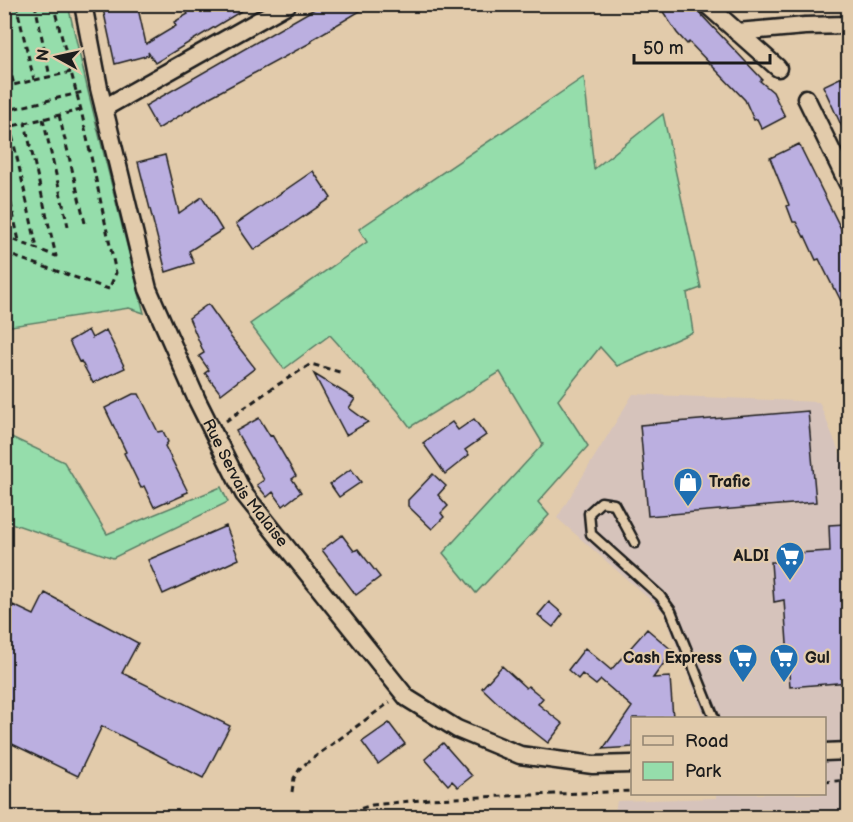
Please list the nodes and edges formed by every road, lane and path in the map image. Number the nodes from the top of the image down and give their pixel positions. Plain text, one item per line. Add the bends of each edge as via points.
1 (16, 4) edge
2 (34, 4) edge
3 (53, 4) edge
4 (83, 4) edge
5 (288, 4) edge
6 (706, 4) edge
7 (849, 26) edge
8 (737, 32) junction
9 (4, 46) edge
10 (778, 68) dead end
11 (71, 72) junction
12 (50, 76) junction
13 (34, 80) junction
14 (14, 85) junction
15 (4, 87) edge
16 (99, 88) junction
17 (77, 94) junction
18 (806, 98) dead end
19 (104, 108) junction
20 (81, 110) junction
21 (4, 111) edge
22 (59, 115) junction
23 (43, 119) junction
24 (25, 123) junction
25 (10, 126) junction
26 (4, 128) edge
27 (4, 172) edge
28 (849, 184) edge
29 (85, 223) dead end
30 (68, 226) dead end
31 (4, 236) edge
32 (19, 241) junction
33 (37, 248) junction
34 (4, 253) edge
35 (343, 373) dead end
36 (213, 431) junction
37 (635, 543) dead end
38 (391, 701) dead end
39 (714, 717) edge
40 (849, 751) edge
41 (826, 752) edge
42 (631, 764) edge
43 (849, 780) edge
44 (826, 782) edge
45 (631, 791) edge
46 (292, 792) dead end
47 (4, 814) edge
48 (28, 818) edge
49 (331, 818) edge

1 - 13 path
2 - 12 path
3 - 11 path
4 - 16 street, Rue Servais Malaise
5 - 19 street
6 - 8 street
7 - 8 street
8 - 10 street
9 - 14 path
11 - 12 path
11 - 17 path
12 - 13 path
13 - 14 path
14 - 15 path
16 - 17 path
16 - 19 street, Rue Servais Malaise
17 - 20 path
17 - 21 path
18 - 28 street
19 - 36 street, Rue Servais Malaise via 148,289
20 - 22 path
20 - 34 path via 116,273 109,289
22 - 23 path
22 - 29 path
23 - 24 path
23 - 30 path
24 - 25 path
24 - 33 path via 56,256
25 - 26 path
25 - 33 path
27 - 32 path
31 - 32 path
32 - 33 path
35 - 36 path via 311,364
36 - 42 street, Rue Servais Malaise via 244,494 406,698 457,729 520,755 593,765
37 - 39 lane via 614,504 601,502 589,513 591,534 660,596 671,611
38 - 46 path via 301,767
40 - 41 street
43 - 44 path
45 - 49 path via 430,799 372,805
47 - 48 path

